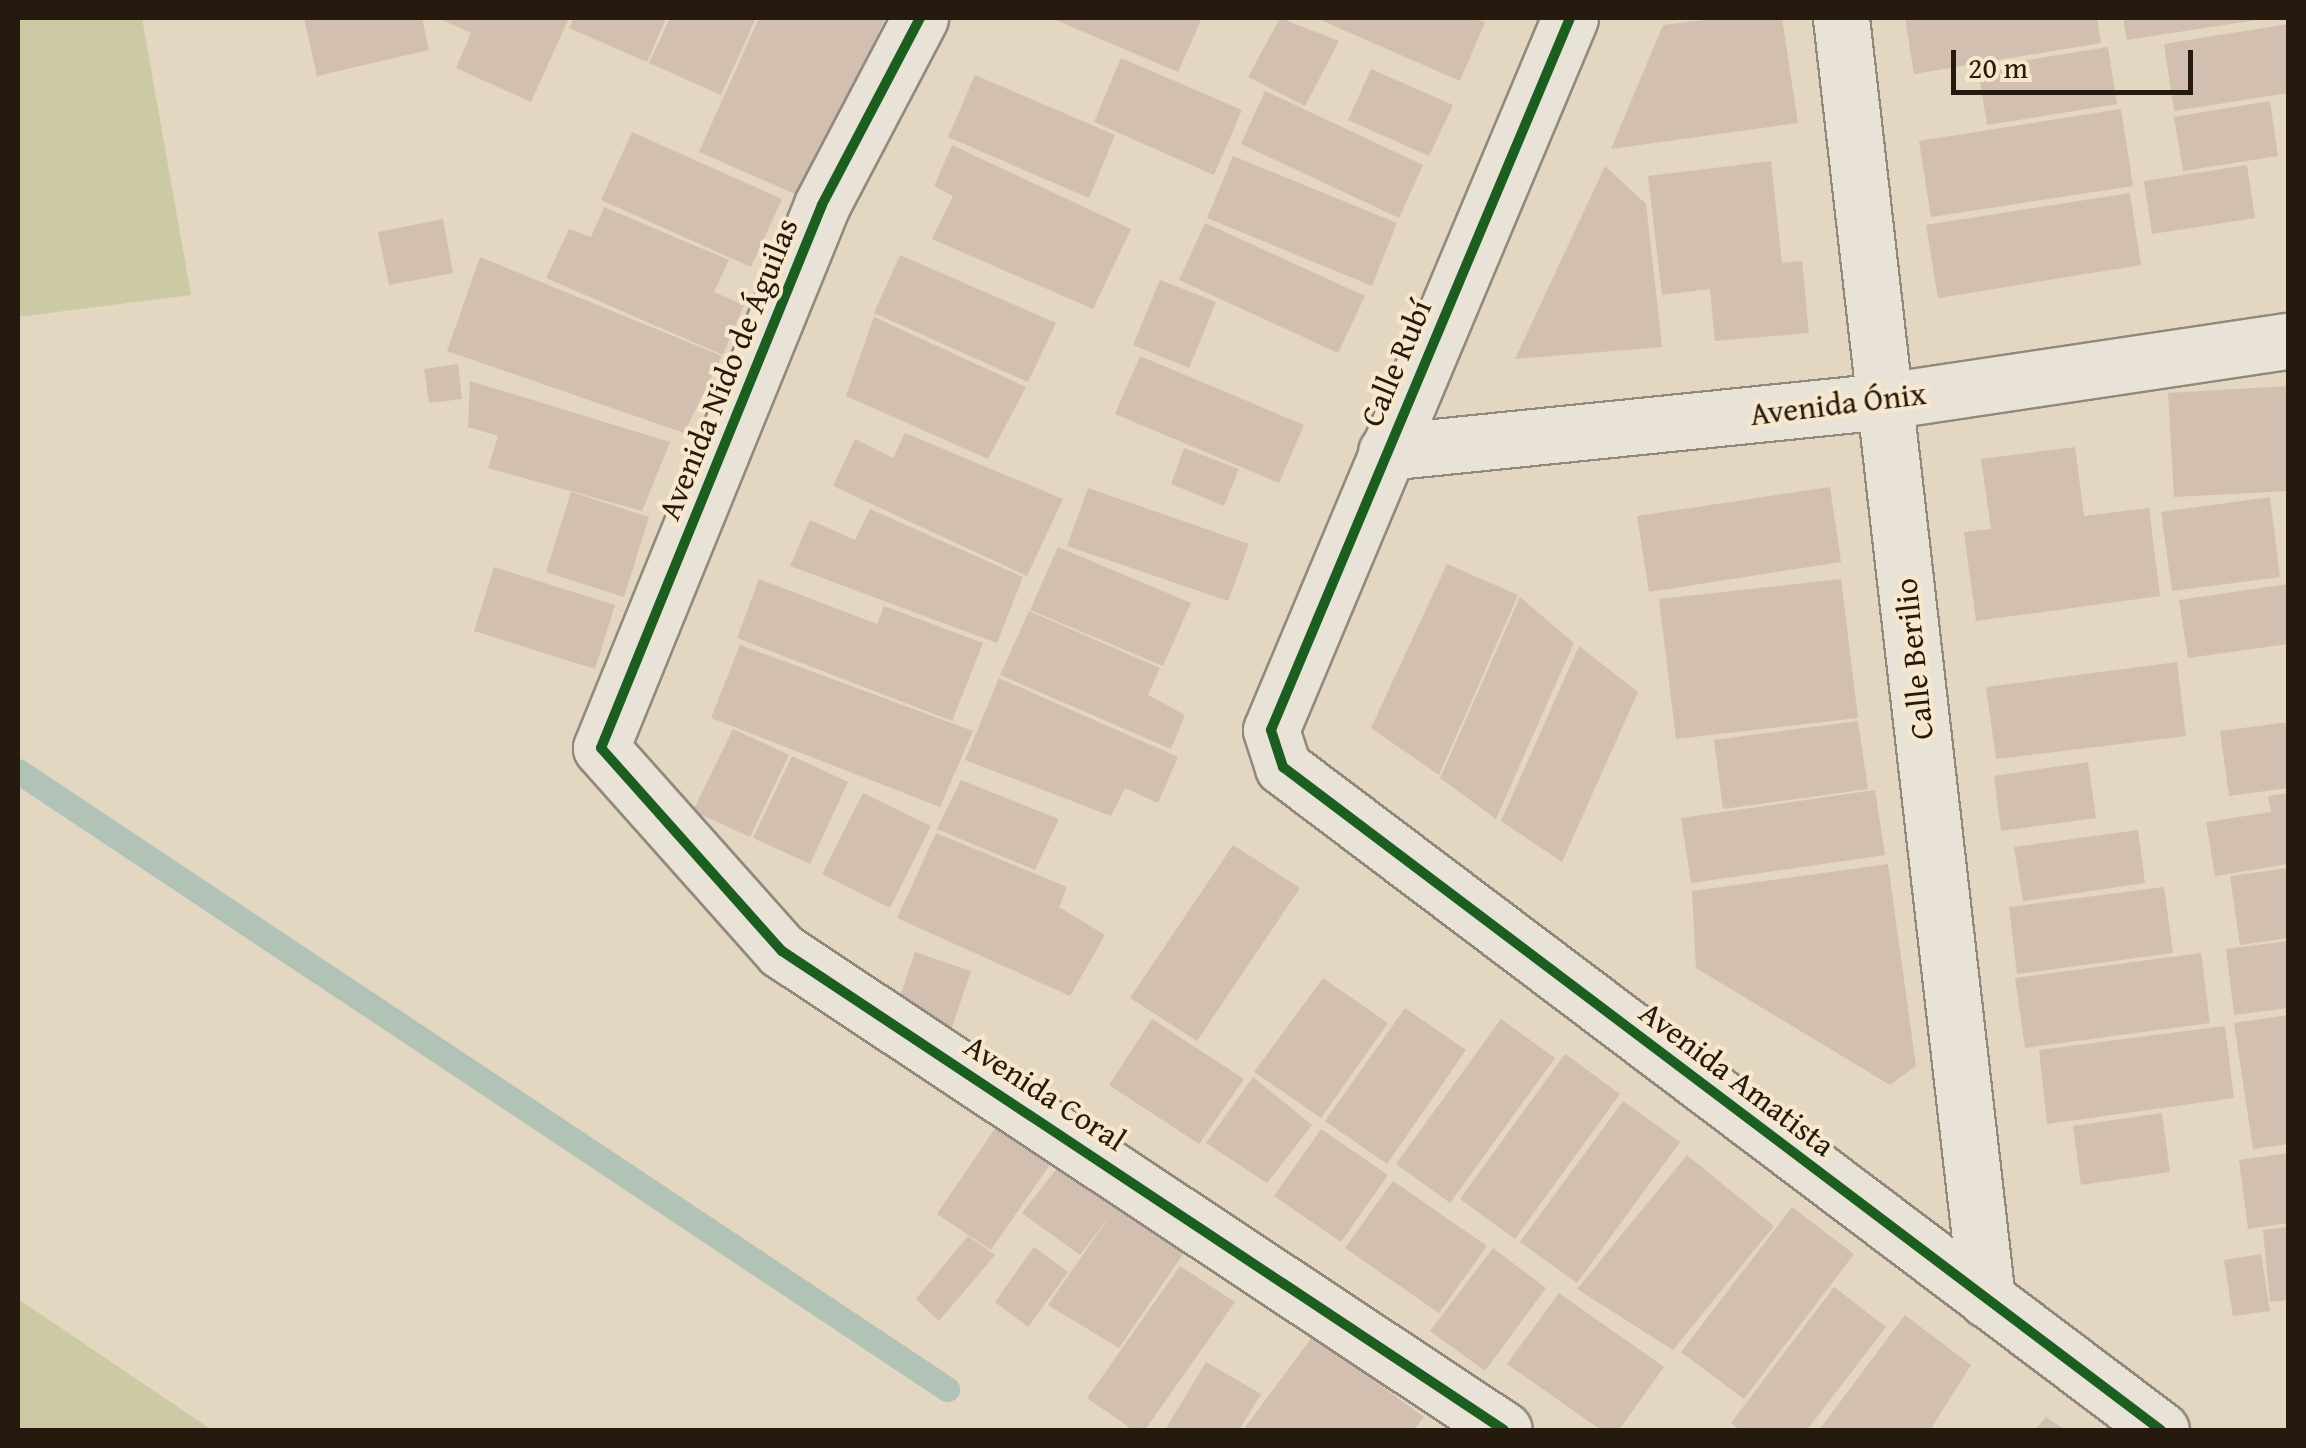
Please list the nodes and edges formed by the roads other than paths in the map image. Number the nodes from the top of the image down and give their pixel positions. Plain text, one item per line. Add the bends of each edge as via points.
1 (920, 18) edge
2 (1570, 18) edge
3 (1842, 18) edge
4 (2288, 342) edge
5 (1885, 401) junction
6 (1386, 452) junction
7 (601, 748) joint
8 (1277, 749) joint
9 (1986, 1300) junction
10 (1504, 1430) edge
11 (2161, 1430) edge

1 - 7 street, Avenida Nido de Águilas via 822,205
2 - 6 street, Calle Rubí
3 - 5 street, Calle Berilio
4 - 5 street, Avenida Ónix
5 - 6 street, Avenida Ónix
5 - 9 street, Calle Berilio
6 - 8 street, Calle Rubí
7 - 10 street, Avenida Coral via 782,951
8 - 9 street, Avenida Amatista
9 - 11 street, Avenida Amatista

